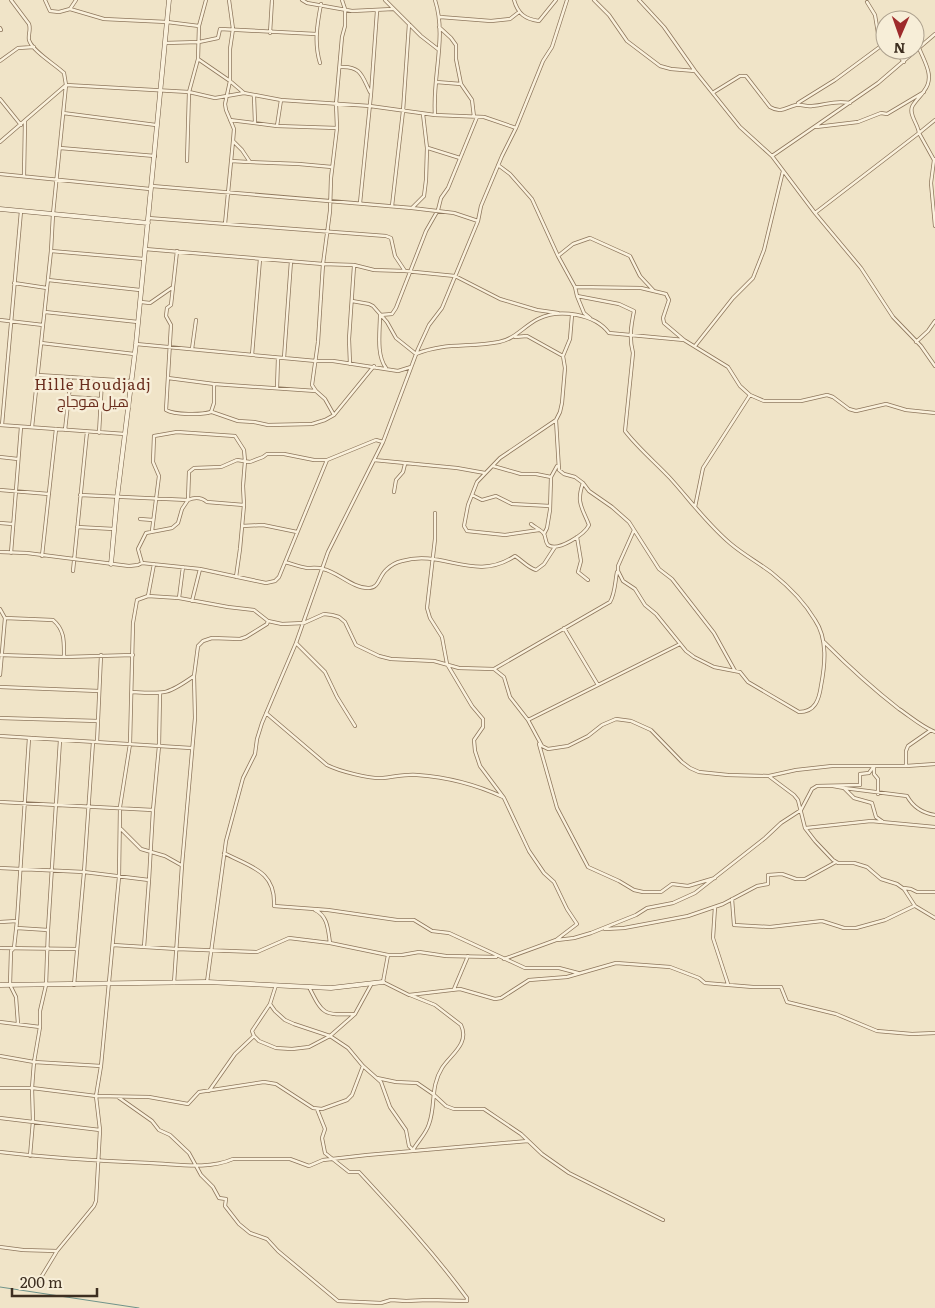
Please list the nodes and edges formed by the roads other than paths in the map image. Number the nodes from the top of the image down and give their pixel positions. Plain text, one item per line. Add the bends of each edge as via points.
1 (11, 0) edge
2 (45, 0) edge
3 (76, 0) edge
4 (169, 0) edge
5 (206, 0) edge
6 (228, 0) edge
7 (272, 0) edge
8 (302, 0) edge
9 (342, 0) edge
10 (385, 0) edge
11 (435, 0) edge
12 (514, 0) edge
13 (556, 0) edge
14 (567, 0) edge
15 (594, 0) edge
16 (639, 0) edge
17 (867, 2) dead end
18 (321, 4) junction
19 (70, 9) junction
20 (345, 9) junction
21 (393, 9) junction
22 (377, 11) junction
23 (519, 12) junction
24 (875, 15) edge
25 (440, 17) junction
26 (167, 22) junction
27 (408, 24) junction
28 (199, 26) junction
29 (439, 27) junction
30 (233, 29) junction
31 (270, 33) junction
32 (316, 34) junction
33 (935, 34) edge
34 (199, 42) junction
35 (165, 43) junction
36 (925, 43) edge
37 (34, 47) junction
38 (439, 50) junction
39 (875, 51) edge
40 (198, 59) junction
41 (924, 60) edge
42 (0, 61) edge
43 (904, 62) edge
44 (320, 63) dead end
45 (340, 66) junction
46 (695, 70) junction
47 (230, 81) junction
48 (436, 82) junction
49 (461, 84) junction
50 (66, 85) junction
51 (161, 91) junction
52 (189, 92) junction
53 (713, 92) junction
54 (924, 92) junction
55 (244, 94) junction
56 (371, 94) junction
57 (254, 96) junction
58 (226, 97) junction
59 (0, 99) edge
60 (281, 100) junction
61 (852, 103) junction
62 (336, 104) junction
63 (797, 104) junction
64 (370, 106) junction
65 (404, 111) junction
66 (63, 113) junction
67 (423, 114) junction
68 (435, 115) junction
69 (475, 117) junction
70 (230, 120) junction
71 (935, 120) edge
72 (25, 122) junction
73 (255, 123) junction
74 (21, 125) junction
75 (158, 125) junction
76 (277, 126) junction
77 (337, 128) junction
78 (516, 128) junction
79 (814, 128) junction
80 (919, 133) junction
81 (232, 141) junction
82 (0, 142) edge
83 (60, 148) junction
84 (427, 148) junction
85 (154, 156) junction
86 (772, 156) junction
87 (460, 158) junction
88 (935, 160) edge
89 (187, 161) dead end
90 (231, 161) junction
91 (250, 162) junction
92 (498, 166) junction
93 (332, 167) junction
94 (783, 171) junction
95 (0, 174) edge
96 (24, 176) junction
97 (56, 179) junction
98 (151, 187) junction
99 (227, 191) junction
100 (330, 201) junction
101 (360, 203) junction
102 (392, 206) junction
103 (412, 208) junction
104 (0, 209) edge
105 (438, 210) junction
106 (21, 211) junction
107 (815, 213) junction
108 (53, 214) junction
109 (148, 218) junction
110 (478, 221) junction
111 (148, 223) junction
112 (225, 224) junction
113 (935, 226) edge
114 (327, 232) junction
115 (145, 249) junction
116 (51, 251) junction
117 (177, 251) junction
118 (558, 256) junction
119 (144, 259) junction
120 (260, 259) junction
121 (291, 261) junction
122 (323, 264) junction
123 (354, 266) junction
124 (405, 272) junction
125 (410, 272) junction
126 (455, 276) junction
127 (48, 280) junction
128 (14, 283) junction
129 (174, 287) junction
130 (575, 287) junction
131 (47, 288) junction
132 (140, 290) junction
133 (655, 292) junction
134 (577, 296) junction
135 (139, 302) junction
136 (352, 302) junction
137 (45, 312) junction
138 (562, 314) junction
139 (380, 315) junction
140 (572, 315) junction
141 (591, 319) junction
142 (0, 320) edge
143 (11, 320) junction
144 (196, 320) dead end
145 (935, 321) edge
146 (138, 322) junction
147 (43, 325) junction
148 (630, 335) junction
149 (513, 338) junction
150 (684, 340) junction
151 (916, 342) junction
152 (41, 343) junction
153 (136, 344) junction
154 (695, 346) junction
155 (169, 347) junction
156 (192, 349) junction
157 (416, 354) junction
158 (135, 355) junction
159 (252, 355) junction
160 (563, 356) junction
161 (278, 357) junction
162 (284, 358) junction
163 (316, 361) junction
164 (350, 364) junction
165 (374, 366) junction
166 (935, 366) edge
167 (411, 367) junction
168 (386, 368) junction
169 (38, 375) junction
170 (71, 378) junction
171 (167, 378) junction
172 (102, 380) junction
173 (132, 382) junction
174 (214, 384) junction
175 (277, 388) junction
176 (316, 391) junction
177 (750, 395) junction
178 (69, 397) junction
179 (101, 399) junction
180 (211, 412) junction
181 (935, 414) edge
182 (334, 415) junction
183 (556, 420) junction
184 (1, 425) edge
185 (21, 426) junction
186 (32, 427) junction
187 (56, 429) junction
188 (65, 430) junction
189 (87, 432) junction
190 (99, 433) junction
191 (125, 434) junction
192 (384, 442) junction
193 (0, 457) edge
194 (19, 459) junction
195 (326, 460) junction
196 (374, 460) junction
197 (245, 461) junction
198 (405, 464) junction
199 (493, 466) junction
200 (558, 466) junction
201 (486, 473) junction
202 (551, 477) junction
203 (583, 483) junction
204 (0, 490) edge
205 (16, 492) junction
206 (394, 492) dead end
207 (49, 494) junction
208 (80, 495) junction
209 (472, 495) junction
210 (117, 498) junction
211 (155, 498) junction
212 (188, 500) junction
213 (244, 505) junction
214 (550, 506) junction
215 (695, 507) junction
216 (435, 513) dead end
217 (140, 519) dead end
218 (153, 520) junction
219 (0, 523) edge
220 (13, 524) junction
221 (531, 524) dead end
222 (242, 526) junction
223 (77, 527) junction
224 (114, 529) junction
225 (539, 530) junction
226 (634, 530) junction
227 (152, 531) junction
228 (297, 532) junction
229 (544, 534) junction
230 (577, 537) junction
231 (555, 547) junction
232 (0, 552) edge
233 (11, 553) junction
234 (42, 556) junction
235 (74, 560) junction
236 (432, 560) junction
237 (285, 562) junction
238 (142, 563) junction
239 (111, 564) junction
240 (154, 564) junction
241 (184, 567) junction
242 (323, 568) junction
243 (200, 569) junction
244 (73, 570) dead end
245 (618, 571) junction
246 (236, 577) junction
247 (588, 580) dead end
248 (148, 596) junction
249 (179, 598) junction
250 (192, 601) junction
251 (0, 609) edge
252 (6, 618) junction
253 (268, 621) junction
254 (304, 623) junction
255 (564, 628) junction
256 (823, 641) junction
257 (296, 643) junction
258 (680, 644) junction
259 (2, 655) edge
260 (101, 655) junction
261 (133, 655) junction
262 (64, 657) junction
263 (447, 664) junction
264 (494, 669) junction
265 (734, 671) junction
266 (0, 675) edge
267 (194, 676) junction
268 (598, 685) junction
269 (0, 687) edge
270 (99, 691) junction
271 (132, 692) junction
272 (160, 693) junction
273 (266, 713) junction
274 (0, 718) edge
275 (528, 720) junction
276 (98, 721) junction
277 (355, 726) dead end
278 (933, 731) edge
279 (0, 736) edge
280 (29, 738) junction
281 (60, 740) junction
282 (539, 741) junction
283 (93, 742) junction
284 (97, 742) junction
285 (130, 744) junction
286 (159, 746) junction
287 (191, 748) junction
288 (935, 764) edge
289 (874, 766) junction
290 (906, 766) junction
291 (769, 776) junction
292 (832, 786) junction
293 (844, 788) junction
294 (878, 794) junction
295 (504, 798) junction
296 (0, 802) edge
297 (25, 803) junction
298 (56, 805) junction
299 (88, 806) junction
300 (120, 807) junction
301 (153, 810) junction
302 (800, 810) junction
303 (935, 815) edge
304 (884, 822) junction
305 (935, 827) edge
306 (120, 828) junction
307 (806, 828) junction
308 (151, 851) junction
309 (224, 853) junction
310 (836, 862) junction
311 (182, 865) junction
312 (0, 868) edge
313 (21, 869) junction
314 (52, 871) junction
315 (84, 872) junction
316 (120, 877) junction
317 (716, 878) junction
318 (149, 880) junction
319 (902, 888) junction
320 (935, 892) edge
321 (732, 898) junction
322 (915, 906) junction
323 (715, 907) junction
324 (302, 908) junction
325 (935, 918) edge
326 (17, 921) junction
327 (0, 922) edge
328 (17, 928) junction
329 (604, 929) junction
330 (48, 930) junction
331 (556, 940) junction
332 (330, 943) junction
333 (113, 945) junction
334 (144, 947) junction
335 (0, 948) edge
336 (14, 948) junction
337 (47, 948) junction
338 (76, 949) junction
339 (211, 949) junction
340 (177, 950) junction
341 (388, 955) junction
342 (468, 956) junction
343 (499, 957) junction
344 (504, 959) junction
345 (580, 973) junction
346 (174, 982) junction
347 (207, 982) junction
348 (383, 982) junction
349 (372, 983) junction
350 (109, 984) junction
351 (728, 984) junction
352 (0, 985) edge
353 (10, 985) junction
354 (46, 985) junction
355 (74, 985) junction
356 (276, 985) junction
357 (309, 987) junction
358 (454, 989) junction
359 (409, 995) junction
360 (270, 1004) junction
361 (355, 1014) junction
362 (0, 1022) edge
363 (18, 1024) junction
364 (40, 1027) junction
365 (935, 1032) edge
366 (254, 1036) junction
367 (330, 1036) junction
368 (0, 1056) edge
369 (34, 1062) junction
370 (101, 1066) junction
371 (362, 1066) junction
372 (377, 1078) junction
373 (0, 1088) edge
374 (32, 1088) junction
375 (209, 1091) junction
376 (433, 1094) junction
377 (96, 1096) junction
378 (118, 1097) junction
379 (317, 1109) junction
380 (0, 1118) edge
381 (33, 1121) junction
382 (100, 1130) junction
383 (528, 1141) junction
384 (412, 1151) junction
385 (0, 1152) edge
386 (30, 1156) junction
387 (333, 1160) junction
388 (99, 1161) junction
389 (196, 1166) junction
390 (664, 1220) dead end
391 (0, 1247) edge
392 (57, 1251) junction
393 (37, 1284) dead end

1 - 37 street via 30,24 29,40
2 - 19 street via 50,11
3 - 19 street
4 - 26 street
5 - 28 street
6 - 30 street
7 - 31 street
8 - 18 street
9 - 20 street
10 - 21 street
11 - 25 street
12 - 23 street
13 - 23 street via 539,21
14 - 78 street via 553,44 543,60
15 - 46 street via 627,41 660,66 671,70
16 - 46 street via 664,26
17 - 24 street
18 - 20 street
18 - 32 street
19 - 26 street via 104,19
20 - 22 street
20 - 45 street
21 - 22 street
21 - 27 street
22 - 56 street
23 - 25 street via 510,19 491,21
25 - 29 street
26 - 28 street
26 - 35 street
27 - 38 street
27 - 65 street
28 - 34 street
29 - 38 street
29 - 49 street via 456,45
30 - 31 street
30 - 34 street via 220,29 218,38
30 - 47 street
31 - 32 street
32 - 44 street
33 - 36 street
34 - 35 street
34 - 40 street
35 - 51 street
37 - 42 street via 18,48
37 - 50 street via 64,73
38 - 48 street
39 - 63 street
40 - 47 street
40 - 52 street
41 - 54 street via 930,84
43 - 61 street
45 - 56 street via 351,66 360,72
45 - 62 street
46 - 53 street
47 - 55 street
47 - 58 street
48 - 49 street
48 - 68 street
49 - 69 street via 472,100
50 - 51 street
50 - 66 street
50 - 72 street
51 - 52 street
51 - 75 street
52 - 58 street via 214,98
52 - 89 street
53 - 63 street via 740,76 746,76 775,110
53 - 86 street via 749,136
54 - 79 street via 888,114
54 - 80 street via 912,107
55 - 57 street
55 - 58 street
56 - 64 street
57 - 60 street
57 - 73 street
58 - 70 street
59 - 74 street
60 - 62 street
60 - 76 street
61 - 63 street via 838,100 811,106
61 - 79 street
62 - 64 street
62 - 77 street
64 - 65 street
64 - 101 street
65 - 67 street
65 - 102 street
66 - 75 street
66 - 83 street
67 - 68 street
67 - 84 street
68 - 69 street
69 - 78 street
69 - 87 street
70 - 73 street
70 - 81 street via 234,129
71 - 80 street
72 - 74 street
72 - 96 street
73 - 76 street
74 - 82 street
75 - 85 street
76 - 77 street
77 - 93 street
78 - 92 street
79 - 86 street
80 - 88 street
80 - 107 street
81 - 90 street
81 - 91 street
83 - 85 street
83 - 97 street
84 - 87 street
84 - 103 street via 424,196
85 - 98 street
86 - 94 street
87 - 105 street
88 - 113 street via 931,184
90 - 91 street
90 - 99 street
91 - 93 street
92 - 110 street
92 - 118 street via 510,174 532,199
93 - 100 street
94 - 107 street
94 - 154 street via 764,250 753,278
95 - 96 street
96 - 97 street
97 - 98 street
97 - 108 street
98 - 99 street
98 - 109 street
99 - 100 street
99 - 112 street
100 - 101 street
100 - 114 street
101 - 102 street
102 - 103 street
103 - 105 street
104 - 106 street
105 - 110 street
105 - 125 street via 426,230
106 - 108 street
106 - 128 street
107 - 151 street via 862,268 893,317
108 - 111 street
108 - 116 street
109 - 111 street
109 - 112 street
110 - 126 street
111 - 115 street
112 - 114 street
114 - 122 street
114 - 124 street via 391,238 395,256
115 - 117 street
115 - 119 street
116 - 119 street
116 - 127 street
117 - 120 street
117 - 129 street
118 - 130 street
118 - 133 street via 573,244 590,238 630,256 640,276
119 - 132 street
120 - 121 street
120 - 159 street
121 - 122 street
121 - 162 street
122 - 123 street
122 - 163 street
123 - 124 street
123 - 136 street
124 - 125 street
125 - 126 street
125 - 139 street via 392,314
126 - 138 street via 500,299
126 - 157 street via 442,308 429,325
127 - 131 street
127 - 132 street
128 - 131 street
128 - 143 street
129 - 135 street via 150,302
129 - 155 street via 166,316 171,325
130 - 133 street via 641,288
130 - 134 street
131 - 137 street
132 - 135 street
133 - 150 street via 666,294 669,300 663,318 665,325
134 - 141 street via 584,313
134 - 148 street via 619,304 634,311
135 - 146 street
136 - 139 street via 370,304
136 - 164 street
137 - 146 street
137 - 147 street
138 - 140 street
138 - 149 street via 539,318
139 - 157 street via 396,338
139 - 168 street via 381,355
140 - 141 street
140 - 160 street via 570,339
141 - 148 street via 609,333
142 - 143 street
143 - 147 street
143 - 184 street
144 - 156 street
145 - 151 street
146 - 153 street
147 - 152 street
148 - 150 street
148 - 215 street via 633,353 625,431
149 - 157 street via 494,343 439,347
149 - 160 street via 527,336
150 - 154 street
151 - 166 street
152 - 158 street
152 - 169 street
153 - 155 street
153 - 158 street
154 - 177 street via 728,366 740,386
155 - 156 street
155 - 171 street
156 - 159 street
157 - 167 street
158 - 173 street
159 - 161 street
160 - 183 street via 564,388
161 - 162 street
161 - 175 street
162 - 163 street
163 - 164 street
163 - 176 street via 312,385
164 - 165 street
165 - 168 street
165 - 182 street
167 - 168 street via 398,371
167 - 192 street
169 - 170 street
169 - 186 street
170 - 172 street
170 - 178 street
171 - 174 street
171 - 180 street via 166,410 188,414
172 - 173 street
172 - 179 street
173 - 191 street
174 - 175 street
174 - 180 street
175 - 176 street
176 - 182 street via 326,398
177 - 181 street via 764,402 792,402 827,395 856,411 886,404
177 - 215 street via 703,468
178 - 179 street
178 - 188 street
179 - 190 street
180 - 182 street via 268,425 312,424
183 - 199 street
183 - 200 street
184 - 185 street
185 - 186 street
185 - 194 street
186 - 187 street
187 - 188 street
187 - 207 street
188 - 189 street
189 - 190 street
189 - 208 street
190 - 191 street
191 - 210 street
192 - 195 street via 376,440
192 - 196 street
193 - 194 street
194 - 205 street
195 - 197 street via 267,454 255,461
195 - 228 street
196 - 198 street
196 - 242 street via 336,533
197 - 211 street via 244,450 233,435 155,434 153,462 160,476
197 - 212 street via 190,470
197 - 213 street
198 - 201 street
198 - 206 street via 396,480
199 - 201 street
199 - 202 street via 521,474
200 - 202 street
200 - 203 street via 564,474
201 - 209 street via 477,482
202 - 214 street
203 - 226 street via 588,491 623,516
203 - 230 street via 579,494 580,507 589,525 586,532
204 - 205 street
205 - 207 street
205 - 220 street
207 - 234 street
208 - 210 street
208 - 223 street
209 - 214 street via 482,500 496,496 512,504
209 - 225 street via 464,526 467,531 505,535
210 - 211 street
210 - 224 street
211 - 212 street
211 - 218 street
212 - 213 street via 203,498 207,502
212 - 227 street via 178,523 172,528
213 - 222 street
214 - 229 street via 548,528
215 - 256 street via 730,544 772,573 799,600 816,620
216 - 236 street
217 - 218 street
218 - 227 street
219 - 220 street
220 - 233 street
221 - 225 street
222 - 228 street via 264,525
222 - 246 street
223 - 224 street
223 - 235 street
224 - 239 street
225 - 229 street
226 - 245 street
226 - 265 street via 659,569 672,579 714,633
227 - 238 street via 146,532 138,549
228 - 237 street
229 - 231 street via 547,544
230 - 231 street
230 - 247 street via 581,561 578,572
231 - 236 street via 536,570 515,556 503,564 485,568
232 - 233 street
233 - 234 street
234 - 235 street
235 - 239 street
235 - 244 street
236 - 242 street via 420,558 397,563 385,570 376,585 370,588 362,588
236 - 263 street via 426,608 442,637
237 - 242 street via 305,568
237 - 246 street via 279,577 272,582
238 - 239 street via 134,566
238 - 240 street
240 - 241 street
240 - 248 street
241 - 243 street
241 - 249 street
242 - 254 street
243 - 246 street
243 - 250 street
245 - 255 street via 610,602
245 - 258 street via 623,581 634,589
248 - 249 street
248 - 261 street via 136,600
249 - 250 street
250 - 253 street via 254,610
251 - 252 street
252 - 259 street
252 - 262 street via 53,620 59,624 63,633
253 - 254 street
253 - 267 street via 240,639 212,638 203,641 198,646
254 - 257 street
254 - 263 street via 324,614 339,617 346,622 354,643 363,649 391,659
255 - 264 street
255 - 268 street
256 - 265 street via 825,660 821,688 815,705 805,712 799,712 748,682 742,673
256 - 278 street via 875,690
257 - 273 street
257 - 277 street via 325,672
258 - 265 street via 707,664
258 - 268 street
259 - 262 street
259 - 266 street
260 - 261 street
260 - 262 street
260 - 270 street
261 - 271 street
263 - 264 street via 459,668
263 - 295 street via 483,718 474,740 475,751 480,766
264 - 275 street via 504,677 510,697
267 - 272 street via 176,688
267 - 287 street via 195,718
268 - 275 street
269 - 270 street
270 - 276 street
271 - 272 street
271 - 285 street
272 - 286 street
273 - 295 street via 335,769 381,778 430,776 488,790
273 - 309 street via 256,739 255,754 234,806
274 - 276 street
275 - 282 street
276 - 284 street
278 - 290 street via 908,746
279 - 280 street
280 - 281 street
280 - 297 street
281 - 283 street
281 - 298 street
282 - 291 street via 548,749 559,748 588,736 610,720 624,719 651,730 682,762 695,770
282 - 317 street via 557,808 588,867 643,892 662,892 672,884 688,886
283 - 284 street
283 - 299 street
284 - 285 street
285 - 286 street
285 - 300 street
286 - 287 street
286 - 301 street
287 - 311 street
288 - 290 street
289 - 290 street
289 - 291 street via 832,766
289 - 292 street via 869,773 860,774 860,785
289 - 294 street
291 - 302 street via 794,795
292 - 293 street
292 - 302 street via 812,789
293 - 294 street
293 - 304 street via 854,798 872,803 876,817
294 - 303 street via 907,796 921,811
295 - 331 street via 529,851 554,882 577,922
296 - 297 street
297 - 298 street
297 - 313 street
298 - 299 street
298 - 314 street
299 - 300 street
299 - 315 street
300 - 301 street
300 - 306 street
301 - 308 street
302 - 307 street
302 - 317 street
304 - 305 street
304 - 307 street
306 - 308 street via 141,849
306 - 316 street
307 - 310 street
308 - 311 street
308 - 318 street
309 - 324 street via 262,873 275,893 274,906
309 - 339 street
310 - 319 street via 860,864 881,879
310 - 321 street via 805,879 768,875 768,884
311 - 340 street
312 - 313 street
313 - 314 street
313 - 326 street
314 - 315 street
314 - 330 street
315 - 316 street
315 - 338 street
316 - 318 street
316 - 333 street
317 - 329 street via 696,893 673,903 647,908
318 - 334 street
319 - 320 street
319 - 322 street
321 - 322 street via 734,925 755,927 822,922 856,928 885,920
321 - 323 street
322 - 325 street
323 - 329 street via 688,916
323 - 351 street via 713,938
324 - 332 street via 321,913
324 - 343 street via 414,920 432,931 449,933
326 - 327 street
326 - 328 street
328 - 330 street
328 - 336 street
329 - 331 street
330 - 337 street
331 - 344 street
332 - 339 street via 289,938 257,952
332 - 341 street
333 - 334 street
333 - 350 street
334 - 340 street
335 - 336 street
336 - 337 street
336 - 353 street via 11,951
337 - 338 street
337 - 354 street
338 - 355 street
339 - 340 street
339 - 347 street
340 - 346 street
341 - 342 street via 419,952
341 - 348 street
342 - 343 street
342 - 358 street
343 - 344 street
344 - 345 street via 524,968 559,968
345 - 351 street via 616,963 661,966 683,971 705,983
345 - 358 street via 529,980 495,999
346 - 347 street
346 - 350 street
347 - 356 street
348 - 349 street
348 - 359 street
349 - 357 street
349 - 361 street
350 - 355 street
350 - 370 street
351 - 365 street via 781,987 787,1002 836,1014 877,1032
352 - 353 street
353 - 354 street
353 - 363 street via 16,997
354 - 355 street
354 - 364 street
356 - 357 street
356 - 360 street
357 - 361 street via 320,1008 328,1013
358 - 359 street
359 - 376 street via 435,1005 462,1027 459,1049 441,1068
360 - 366 street via 254,1026
360 - 367 street via 285,1020
361 - 367 street
362 - 363 street
363 - 364 street
364 - 369 street
366 - 367 street via 276,1048 292,1049 309,1047
366 - 375 street via 235,1054
367 - 371 street via 348,1048
368 - 369 street
369 - 370 street
369 - 374 street
370 - 377 street
371 - 372 street
371 - 379 street via 352,1095 347,1100
372 - 376 street via 417,1083
372 - 384 street via 390,1107 406,1130
373 - 374 street
374 - 377 street
374 - 381 street
375 - 378 street via 200,1092 188,1104 149,1097
375 - 379 street via 270,1083
376 - 383 street via 454,1109 484,1110
376 - 384 street via 429,1125
377 - 378 street
377 - 382 street
378 - 389 street via 170,1135 189,1153
379 - 387 street via 325,1129 322,1138 325,1153
380 - 381 street
381 - 382 street
381 - 386 street
382 - 388 street
383 - 384 street
383 - 390 street via 569,1173
384 - 387 street
385 - 386 street
386 - 388 street
387 - 389 street via 309,1166 290,1159 238,1158
387 - 389 street via 349,1172 359,1172 443,1265 467,1301 338,1301 267,1239 238,1224 225,1206 226,1199 219,1198
388 - 389 street
388 - 392 street via 95,1204
391 - 392 street
392 - 393 street

